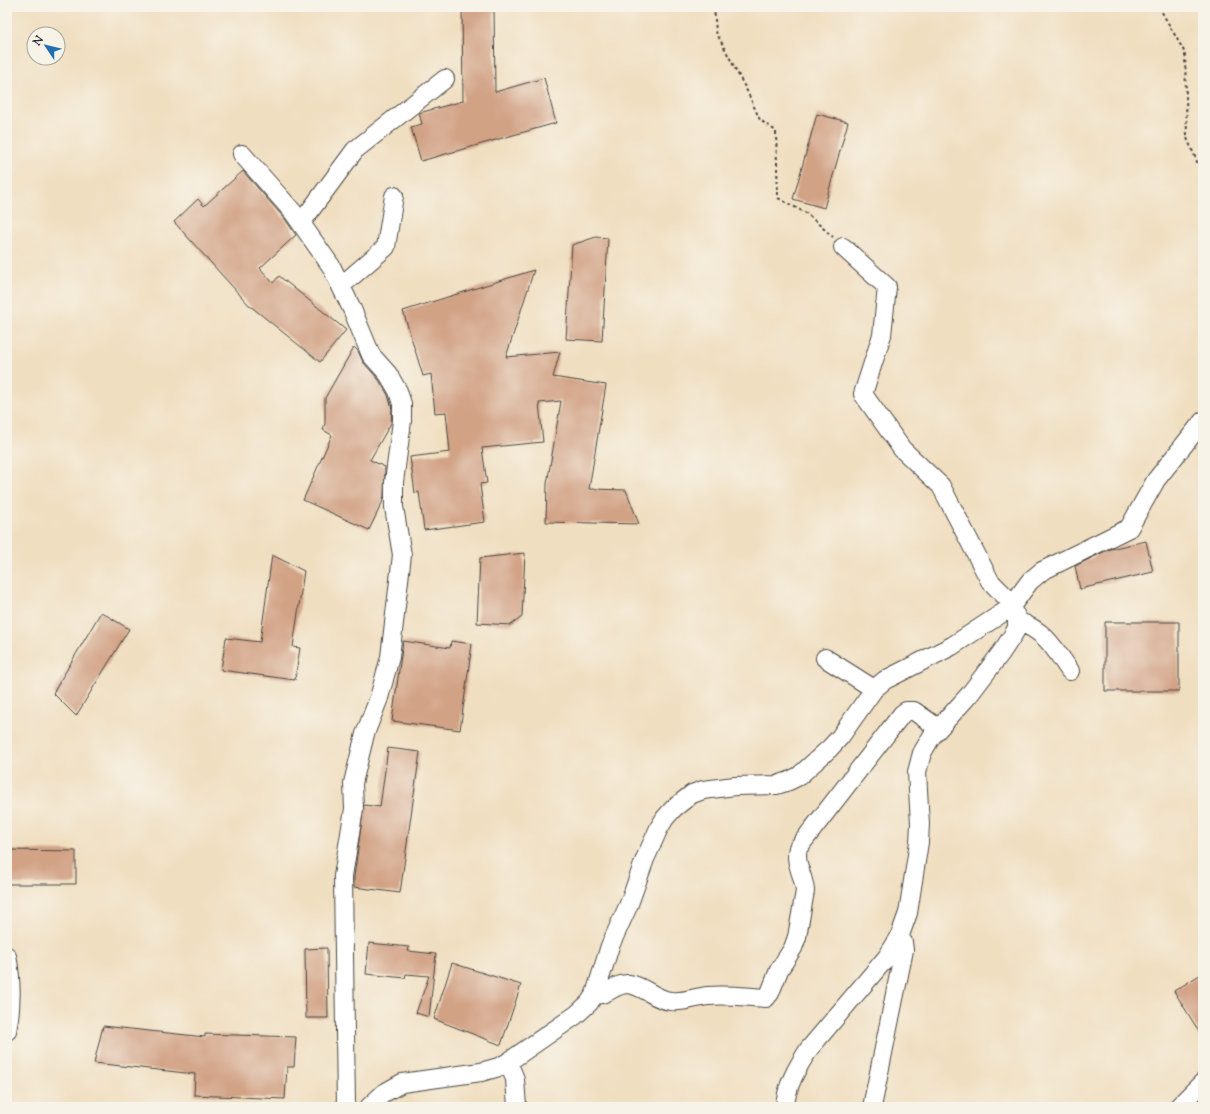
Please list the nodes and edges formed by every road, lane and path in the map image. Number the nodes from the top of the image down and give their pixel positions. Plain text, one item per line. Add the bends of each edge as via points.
1 (714, 7) edge
2 (1159, 7) edge
3 (445, 79) dead end
4 (242, 154) dead end
5 (1203, 176) edge
6 (394, 196) dead end
7 (302, 224) junction
8 (843, 247) joint
9 (341, 286) junction
10 (1203, 421) edge
11 (1014, 611) junction
12 (825, 658) dead end
13 (1070, 671) dead end
14 (874, 689) junction
15 (938, 728) junction
16 (899, 938) junction
17 (7, 956) edge
18 (595, 994) junction
19 (7, 1031) edge
20 (508, 1062) junction
21 (1203, 1082) edge
22 (346, 1107) edge
23 (369, 1107) edge
24 (517, 1107) edge
25 (785, 1107) edge
26 (872, 1107) edge
27 (1178, 1107) edge

1 - 8 path via 716,32 760,120 776,131 778,198 806,213
2 - 5 path via 1185,53 1187,138
3 - 7 street via 355,150
4 - 7 street
6 - 9 street via 386,247
7 - 9 street via 331,266
8 - 11 street via 886,287 882,335 863,394 902,449 941,486 990,581
9 - 22 street via 371,355 388,374 402,404 394,507 402,555 390,657 380,698 365,734 353,783 354,809 343,876
10 - 11 street via 1156,480 1128,528 1042,571 1030,582
11 - 13 street via 1046,638
11 - 14 street via 885,680
11 - 15 street via 1017,628 1001,653 969,695
12 - 14 street
14 - 18 street via 840,737 799,776 777,785 703,790 692,794 674,808 665,818 645,859 610,946
15 - 16 street via 927,742 917,772 919,842 908,913
15 - 18 street via 914,711 902,714 798,848 797,862 805,890 797,937 766,998 719,995 678,1002 661,999 630,984 616,986 603,995
16 - 25 street via 887,957 809,1049 789,1087
16 - 26 street via 903,942 904,950
17 - 19 street via 12,997
18 - 20 street via 576,1015
20 - 23 street via 481,1072 402,1083 384,1093
20 - 24 street via 515,1079
21 - 27 street

